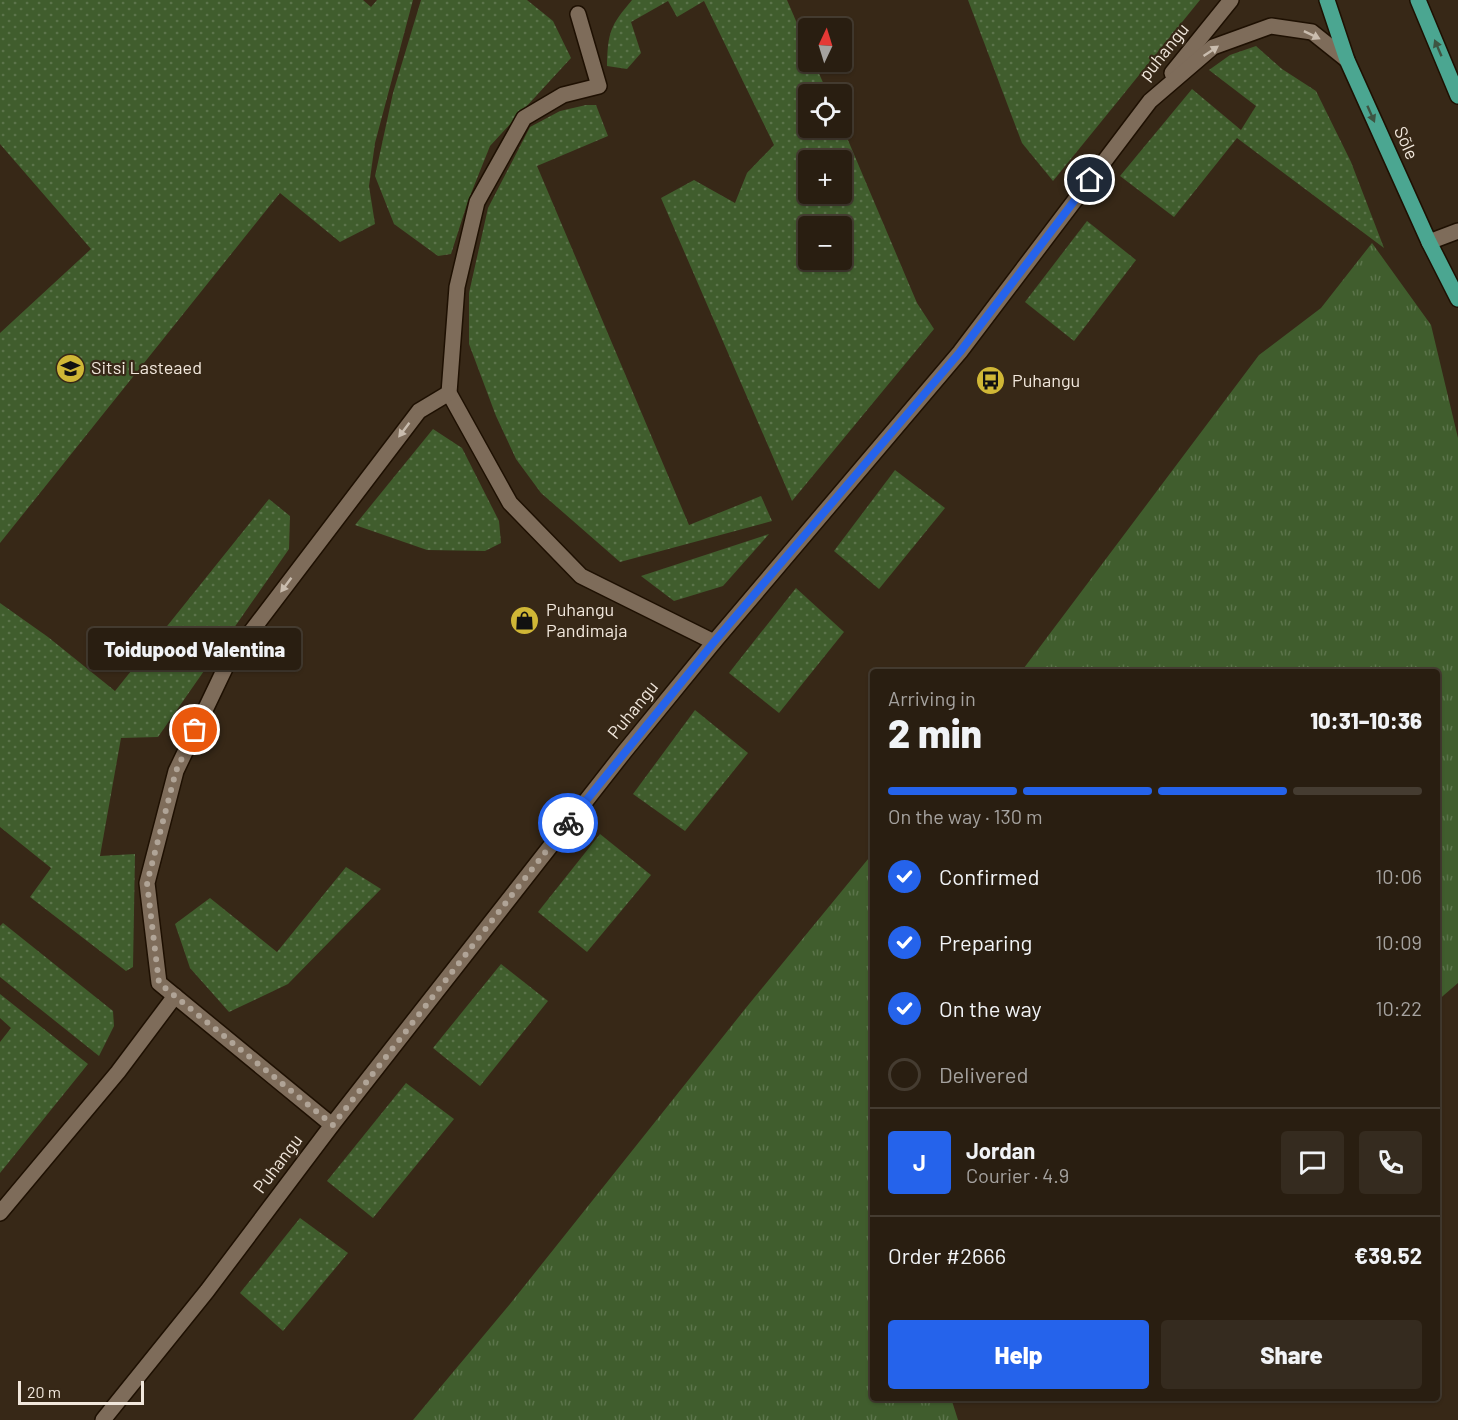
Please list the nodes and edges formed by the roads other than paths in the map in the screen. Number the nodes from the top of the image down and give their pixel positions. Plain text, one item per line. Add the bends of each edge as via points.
1 (1231, 0) edge
2 (1327, 0) edge
3 (1418, 0) edge
4 (578, 14) dead end
5 (1347, 60) junction
6 (1458, 96) edge
7 (1150, 101) junction
8 (1458, 231) edge
9 (1429, 242) junction
10 (1458, 300) edge
11 (448, 393) junction
12 (714, 642) junction
13 (175, 996) junction
14 (333, 1125) junction
15 (0, 1212) edge
16 (103, 1420) edge

1 - 7 street, puhangu
2 - 5 main road, Sõle
6 -> 3 main road
4 - 11 street via 599,86 563,95 524,118 477,202 457,288
7 -> 5 street, Puhangu via 1213,47 1271,26 1312,32
5 -> 9 main road, Sõle
7 - 12 street, Puhangu via 960,352
8 - 9 street
9 - 10 main road, Sõle
11 - 12 street via 510,503 581,576
11 -> 13 street via 419,411 228,662 176,771 147,883 159,983
12 - 14 street, Puhangu
13 - 14 street
13 - 15 street via 118,1072
14 - 16 street, Puhangu

